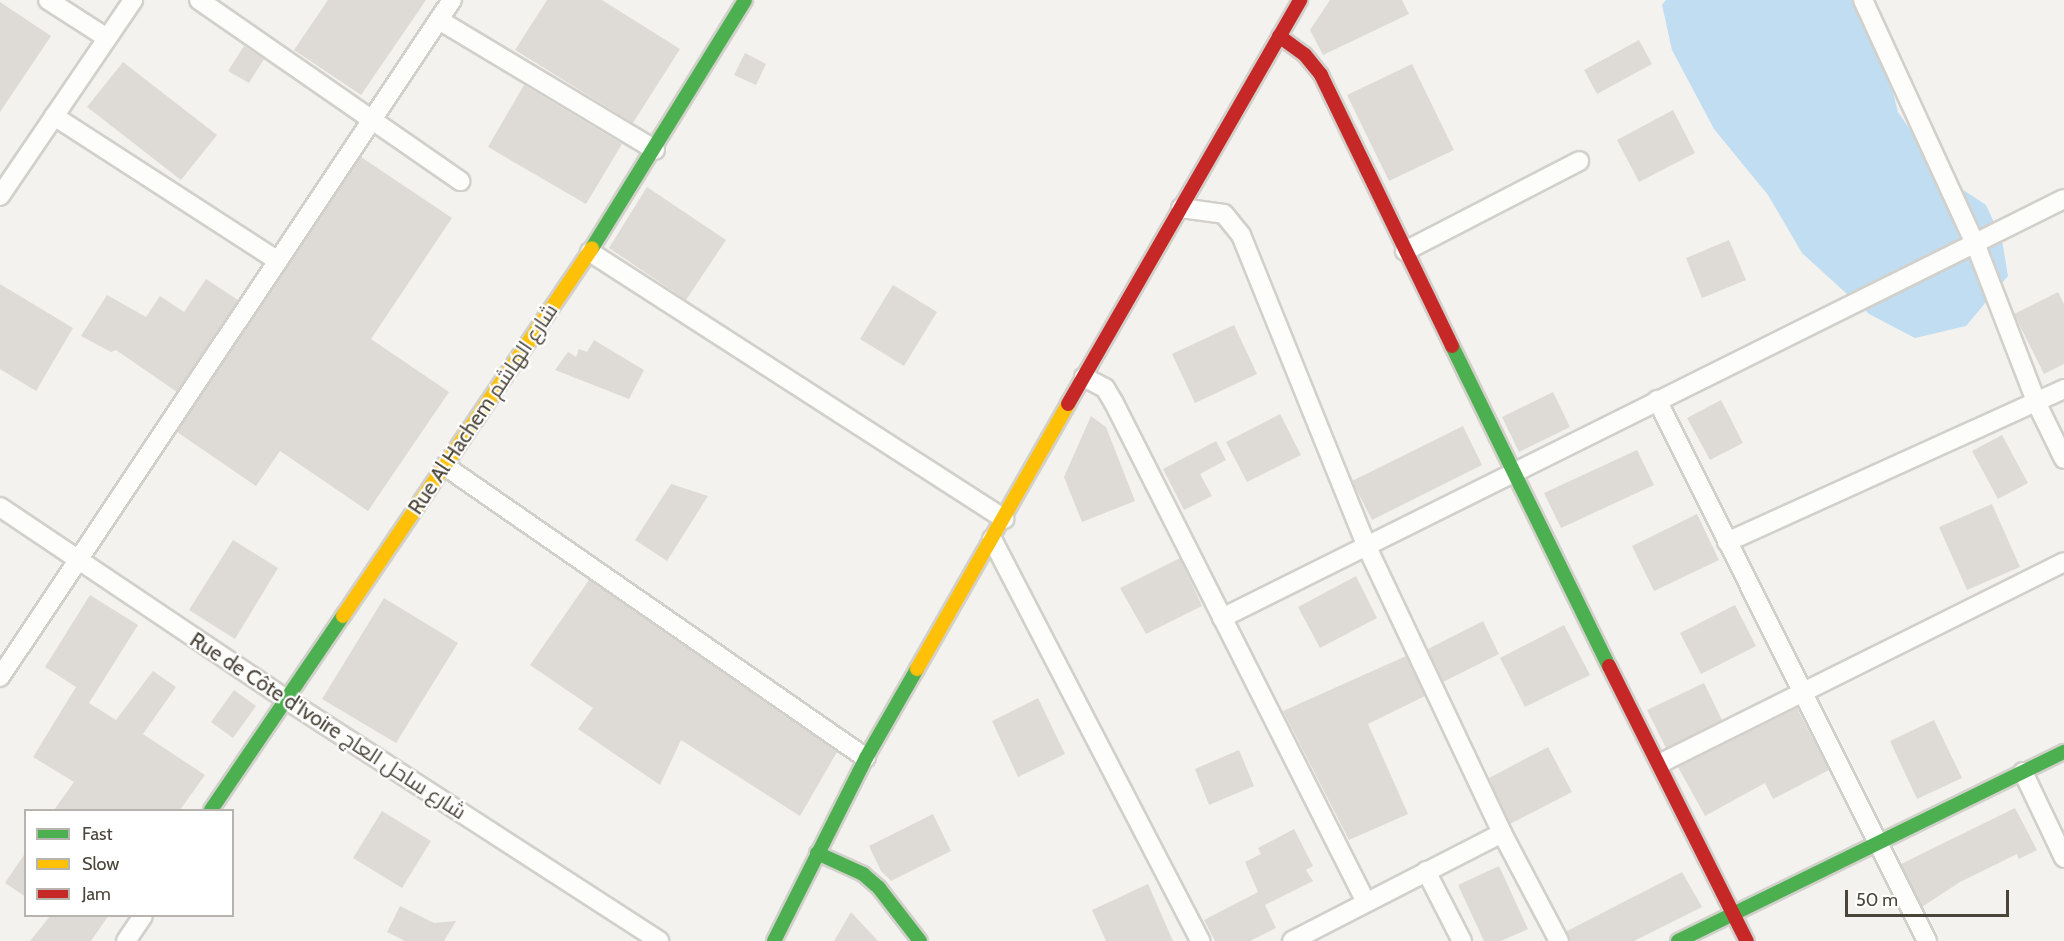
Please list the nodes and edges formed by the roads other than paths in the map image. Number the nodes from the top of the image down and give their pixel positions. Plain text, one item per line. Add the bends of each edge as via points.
1 (48, 0) edge
2 (133, 0) edge
3 (199, 0) edge
4 (452, 0) edge
5 (745, 0) edge
6 (1300, 0) edge
7 (1863, 0) edge
8 (440, 20) junction
9 (1279, 36) junction
10 (107, 38) junction
11 (54, 116) junction
12 (372, 119) junction
13 (655, 150) junction
14 (1579, 161) dead end
15 (460, 181) dead end
16 (0, 196) edge
17 (2064, 199) edge
18 (1181, 208) junction
19 (1975, 243) junction
20 (1405, 251) junction
21 (590, 252) junction
22 (278, 261) junction
23 (1084, 377) junction
24 (2064, 389) edge
25 (1657, 400) junction
26 (2037, 404) junction
27 (2064, 459) edge
28 (445, 466) junction
29 (1512, 472) junction
30 (0, 507) edge
31 (1004, 519) junction
32 (992, 539) junction
33 (1727, 542) junction
34 (1366, 545) junction
35 (79, 559) junction
36 (2064, 562) edge
37 (1222, 618) junction
38 (0, 677) edge
39 (1800, 694) junction
40 (284, 698) junction
41 (2064, 752) edge
42 (866, 758) junction
43 (1661, 763) junction
44 (2024, 772) junction
45 (212, 809) edge
46 (1502, 833) junction
47 (1880, 842) junction
48 (817, 853) junction
49 (2064, 858) edge
50 (1426, 872) junction
51 (1366, 902) junction
52 (1734, 914) junction
53 (142, 917) edge
54 (135, 938) edge
55 (659, 941) edge
56 (774, 941) edge
57 (920, 941) edge
58 (1200, 941) edge
59 (1292, 941) edge
60 (1462, 941) edge
61 (1559, 941) edge
62 (1678, 941) edge
63 (1747, 941) edge
64 (1927, 941) edge

1 - 10 street
2 - 10 street
3 - 12 street
4 - 8 street
5 - 13 street, Rue Al Hachem شارع الهاشم
6 - 9 street
7 - 19 street
8 - 12 street
8 - 13 street
9 - 18 street
9 - 20 street via 1305,55 1321,75
10 - 11 street
11 - 16 street
11 - 22 street
12 - 15 street
12 - 22 street
13 - 21 street, Rue Al Hachem شارع الهاشم
14 - 20 street
17 - 19 street
18 - 23 street
18 - 34 street via 1224,214 1241,234
19 - 25 street
19 - 26 street
20 - 29 street
21 - 28 street, Rue Al Hachem شارع الهاشم
21 - 31 street
22 - 35 street
23 - 31 street
23 - 37 street via 1105,388 1114,403
24 - 26 street
25 - 29 street
25 - 33 street
26 - 27 street
26 - 33 street
28 - 40 street, Rue Al Hachem شارع الهاشم
28 - 42 street
29 - 34 street
29 - 43 street
30 - 35 street, Rue de Côte d'Ivoire شارع ساحل العاج
31 - 32 street
32 - 42 street
32 - 58 street
33 - 39 street
34 - 37 street
34 - 46 street
35 - 38 street
35 - 40 street, Rue de Côte d'Ivoire شارع ساحل العاج
36 - 39 street
37 - 51 street
39 - 43 street
39 - 47 street
40 - 45 street, Rue Al Hachem شارع الهاشم
40 - 55 street, Rue de Côte d'Ivoire شارع ساحل العاج
41 - 44 street
42 - 48 street
43 - 52 street
44 - 47 street
44 - 49 street
46 - 50 street
46 - 61 street
47 - 52 street
47 - 64 street
48 - 56 street
48 - 57 street via 863,874 879,888
50 - 51 street
50 - 60 street
51 - 59 street
52 - 62 street
52 - 63 street
53 - 54 street

